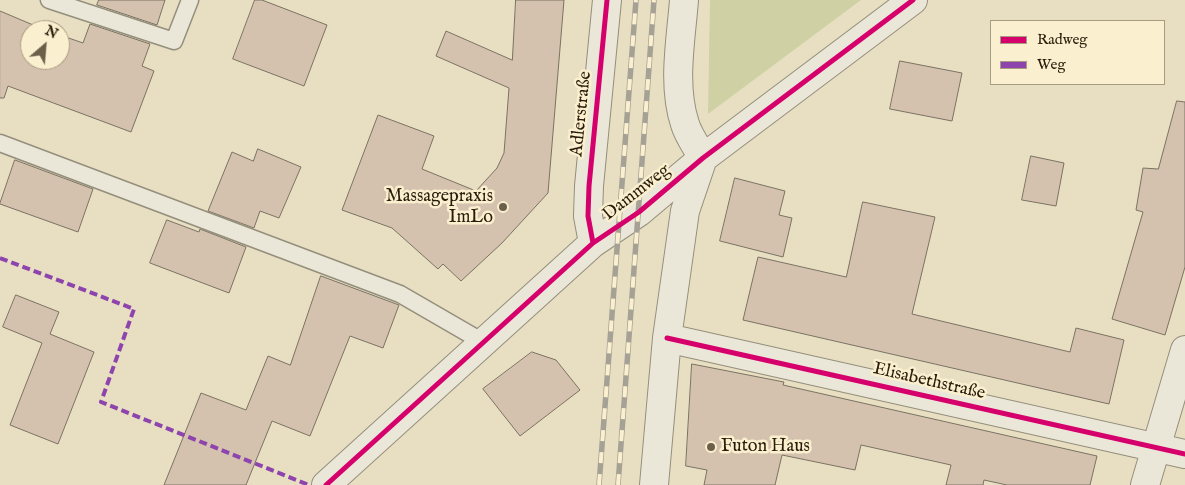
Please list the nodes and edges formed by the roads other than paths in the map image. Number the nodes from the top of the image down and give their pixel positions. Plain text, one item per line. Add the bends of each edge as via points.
1 (49, 0) edge
2 (190, 0) edge
3 (607, 0) edge
4 (684, 0) edge
5 (913, 0) edge
6 (0, 142) edge
7 (703, 158) junction
8 (595, 237) junction
9 (667, 338) junction
10 (483, 342) junction
11 (1185, 350) edge
12 (1156, 448) junction
13 (1185, 454) edge
14 (326, 485) edge
15 (654, 485) edge
16 (1145, 485) edge

1 - 2 lane via 174,41
3 - 8 street, Adlerstraße via 589,186 588,216
4 - 7 street via 678,75 681,108 685,126
5 - 7 street, Dammweg
6 - 10 lane via 400,294
7 - 8 street, Dammweg via 639,212
7 - 9 street via 684,211
8 - 10 street, Dammweg
9 - 12 street, Elisabethstraße
9 - 15 street
10 - 14 street, Dammweg
11 - 12 street
12 - 13 street, Elisabethstraße
12 - 16 street

